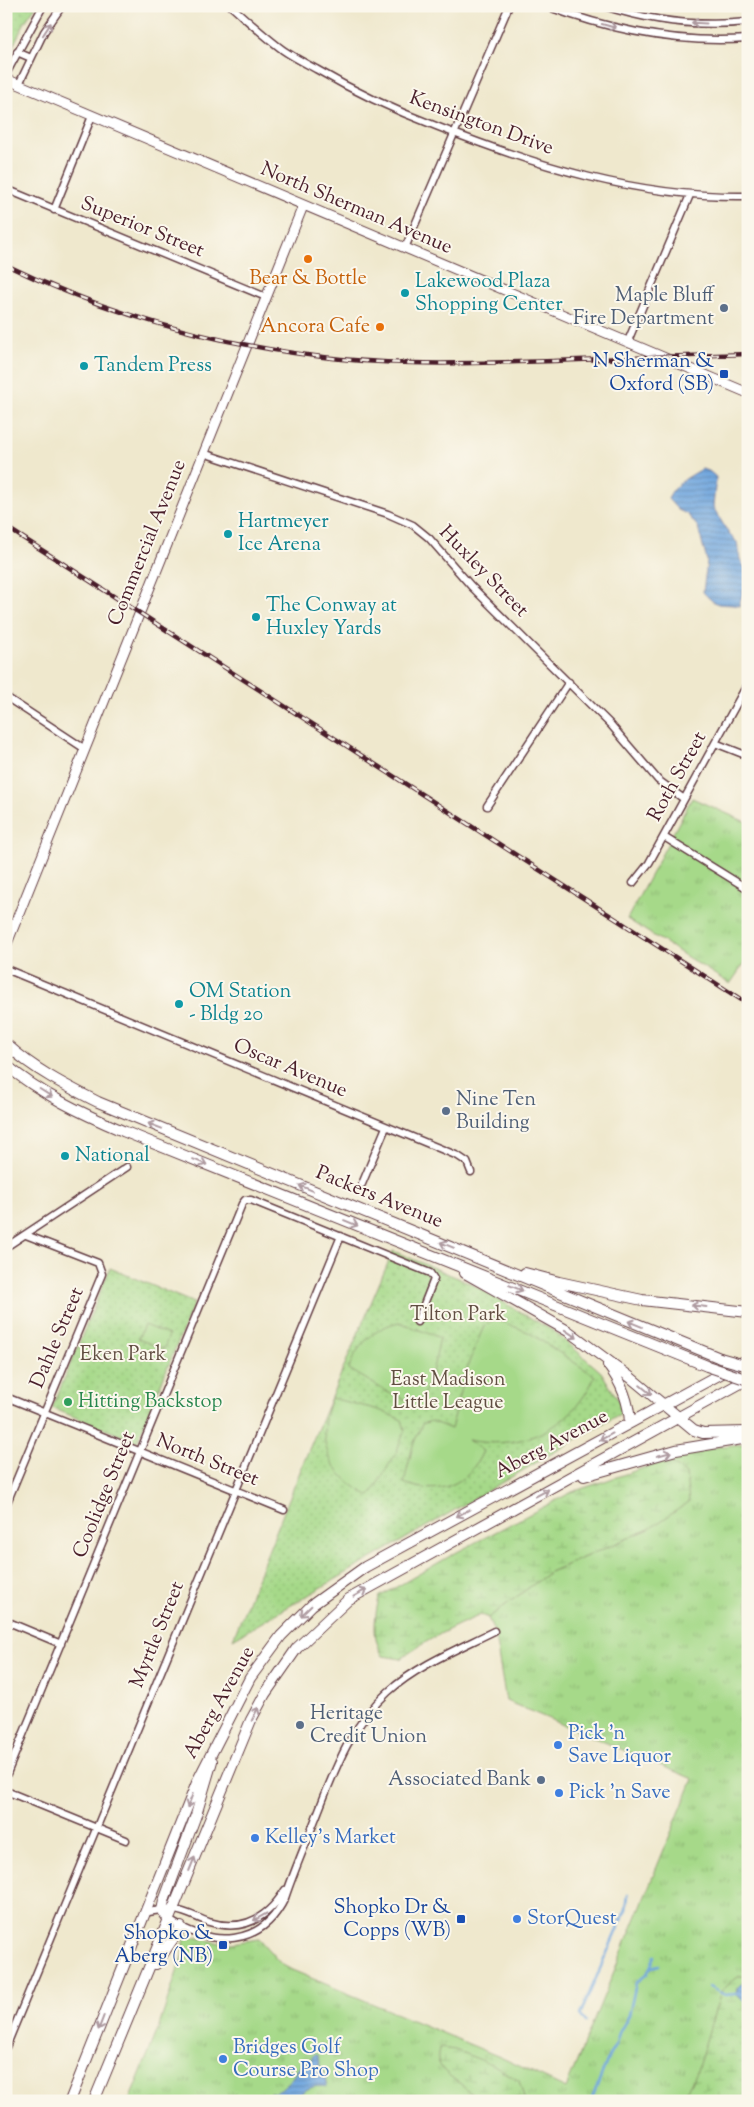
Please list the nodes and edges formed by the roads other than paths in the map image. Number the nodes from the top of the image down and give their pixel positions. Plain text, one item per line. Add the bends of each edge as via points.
1 (43, 6) edge
2 (62, 6) edge
3 (231, 6) edge
4 (509, 6) edge
5 (546, 6) edge
6 (604, 6) edge
7 (748, 22) edge
8 (748, 38) edge
9 (17, 52) junction
10 (31, 58) junction
11 (6, 74) edge
12 (6, 79) edge
13 (19, 84) junction
14 (92, 116) junction
15 (453, 133) junction
16 (6, 189) edge
17 (690, 195) junction
18 (748, 196) edge
19 (303, 206) junction
20 (54, 210) junction
21 (405, 248) junction
22 (266, 297) junction
23 (628, 341) junction
24 (748, 393) edge
25 (203, 453) junction
26 (569, 682) junction
27 (748, 684) edge
28 (6, 696) edge
29 (715, 743) junction
30 (84, 749) junction
31 (748, 756) edge
32 (684, 799) junction
33 (487, 806) dead end
34 (664, 837) junction
35 (633, 883) dead end
36 (748, 889) edge
37 (26, 893) junction
38 (6, 928) edge
39 (6, 946) edge
40 (6, 969) edge
41 (6, 1044) edge
42 (6, 1065) edge
43 (386, 1128) junction
44 (128, 1167) dead end
45 (472, 1172) dead end
46 (362, 1184) dead end
47 (26, 1235) junction
48 (341, 1236) junction
49 (6, 1247) edge
50 (438, 1258) junction
51 (493, 1263) junction
52 (748, 1312) edge
53 (417, 1322) dead end
54 (599, 1354) junction
55 (748, 1359) edge
56 (748, 1366) edge
57 (748, 1374) edge
58 (748, 1380) edge
59 (6, 1397) edge
60 (713, 1398) junction
61 (664, 1405) junction
62 (44, 1412) junction
63 (679, 1418) junction
64 (630, 1424) junction
65 (748, 1432) edge
66 (748, 1438) edge
67 (140, 1452) junction
68 (566, 1481) junction
69 (236, 1490) junction
70 (6, 1505) edge
71 (284, 1510) dead end
72 (6, 1621) edge
73 (494, 1631) dead end
74 (61, 1644) junction
75 (216, 1741) junction
76 (6, 1776) edge
77 (6, 1791) edge
78 (97, 1828) junction
79 (126, 1840) dead end
80 (291, 1881) junction
81 (173, 1909) junction
82 (162, 1910) junction
83 (144, 1913) junction
84 (169, 1920) junction
85 (181, 1927) junction
86 (142, 1986) junction
87 (6, 2047) edge
88 (70, 2101) edge
89 (94, 2101) edge

1 - 9 street
10 -> 2 street
3 - 15 street, Kensington Drive via 284,51 334,80 391,109
4 - 15 street
5 -> 8 street via 620,29 674,38
7 -> 6 street via 677,21 632,15
9 - 10 street
9 - 11 street
10 - 13 street
12 - 13 street, North Sherman Avenue
13 - 14 street, North Sherman Avenue
14 - 19 street, North Sherman Avenue
14 - 20 street
15 - 17 street, Kensington Drive via 585,177
15 - 21 street
16 - 20 street, Superior Street
17 - 18 street, Kensington Drive
17 - 23 street
19 - 21 street, North Sherman Avenue
19 - 22 street, Commercial Avenue
20 - 22 street, Superior Street
21 - 23 street, North Sherman Avenue
22 - 25 street, Commercial Avenue
23 - 24 street, North Sherman Avenue
25 - 26 street, Huxley Street via 413,525
25 - 30 street, Commercial Avenue
26 - 32 street, Huxley Street via 658,780
26 - 33 street
27 - 29 street, Roth Street
28 - 30 street
29 - 31 street
29 - 32 street, Roth Street
30 - 37 street, Commercial Avenue
32 - 34 street, Roth Street
34 - 35 street, Roth Street
34 - 36 street
37 - 38 street, Commercial Avenue
37 - 39 street, Commercial Avenue
40 - 43 street, Oscar Avenue
51 -> 41 main road, Packers Avenue via 98,1102 58,1082
42 -> 50 main road, Packers Avenue via 86,1115
43 - 45 street, Oscar Avenue via 458,1156 467,1162
43 - 46 street
44 - 47 street
47 - 49 street
47 - 62 street, Dahle Street via 97,1263 102,1268 101,1279
48 - 53 street via 434,1277
48 - 67 street, Coolidge Street via 251,1200 242,1204
48 - 69 street, Myrtle Street
50 -> 54 main road via 564,1329
50 -> 58 main road, Packers Avenue, bridge
52 -> 51 main road via 642,1300 559,1282
56 -> 51 main road, Packers Avenue, bridge via 720,1358 556,1292
54 -> 61 main road
54 - 64 main road via 619,1382 628,1404
55 - 61 main road, Aberg Avenue
57 - 60 main road via 721,1388
58 - 60 main road, Aberg Avenue
59 - 62 street, North Street
60 - 63 main road, Aberg Avenue
61 - 63 main road
61 - 64 main road, Aberg Avenue
62 - 67 street, North Street
62 - 70 street, Dahle Street
63 - 65 main road via 703,1433
63 - 68 main road, Aberg Avenue
64 -> 75 main road, Aberg Avenue via 517,1483 336,1586 312,1605 272,1647 250,1678
68 -> 66 main road via 676,1450
67 - 69 street, North Street
67 - 74 street, Coolidge Street
81 -> 68 main road, Aberg Avenue via 251,1720 297,1648 349,1599
69 - 71 street, North Street
69 - 78 street, Myrtle Street
72 - 74 street
73 - 80 street via 429,1664 389,1691 362,1720 336,1769
74 - 76 street, Coolidge Street
75 - 82 main road via 202,1798
75 -> 83 main road, Aberg Avenue
77 - 78 street
78 - 79 street
78 - 87 street, Myrtle Street
80 -> 81 street via 270,1910 254,1921 218,1924
80 - 85 street via 273,1917 261,1929 247,1936 221,1938
81 - 82 street
81 - 84 main road, Aberg Avenue
82 - 83 street
82 - 84 main road
83 -> 88 main road, Aberg Avenue
84 - 85 street
84 - 86 main road, Aberg Avenue
85 - 86 main road
86 - 89 main road, Aberg Avenue

